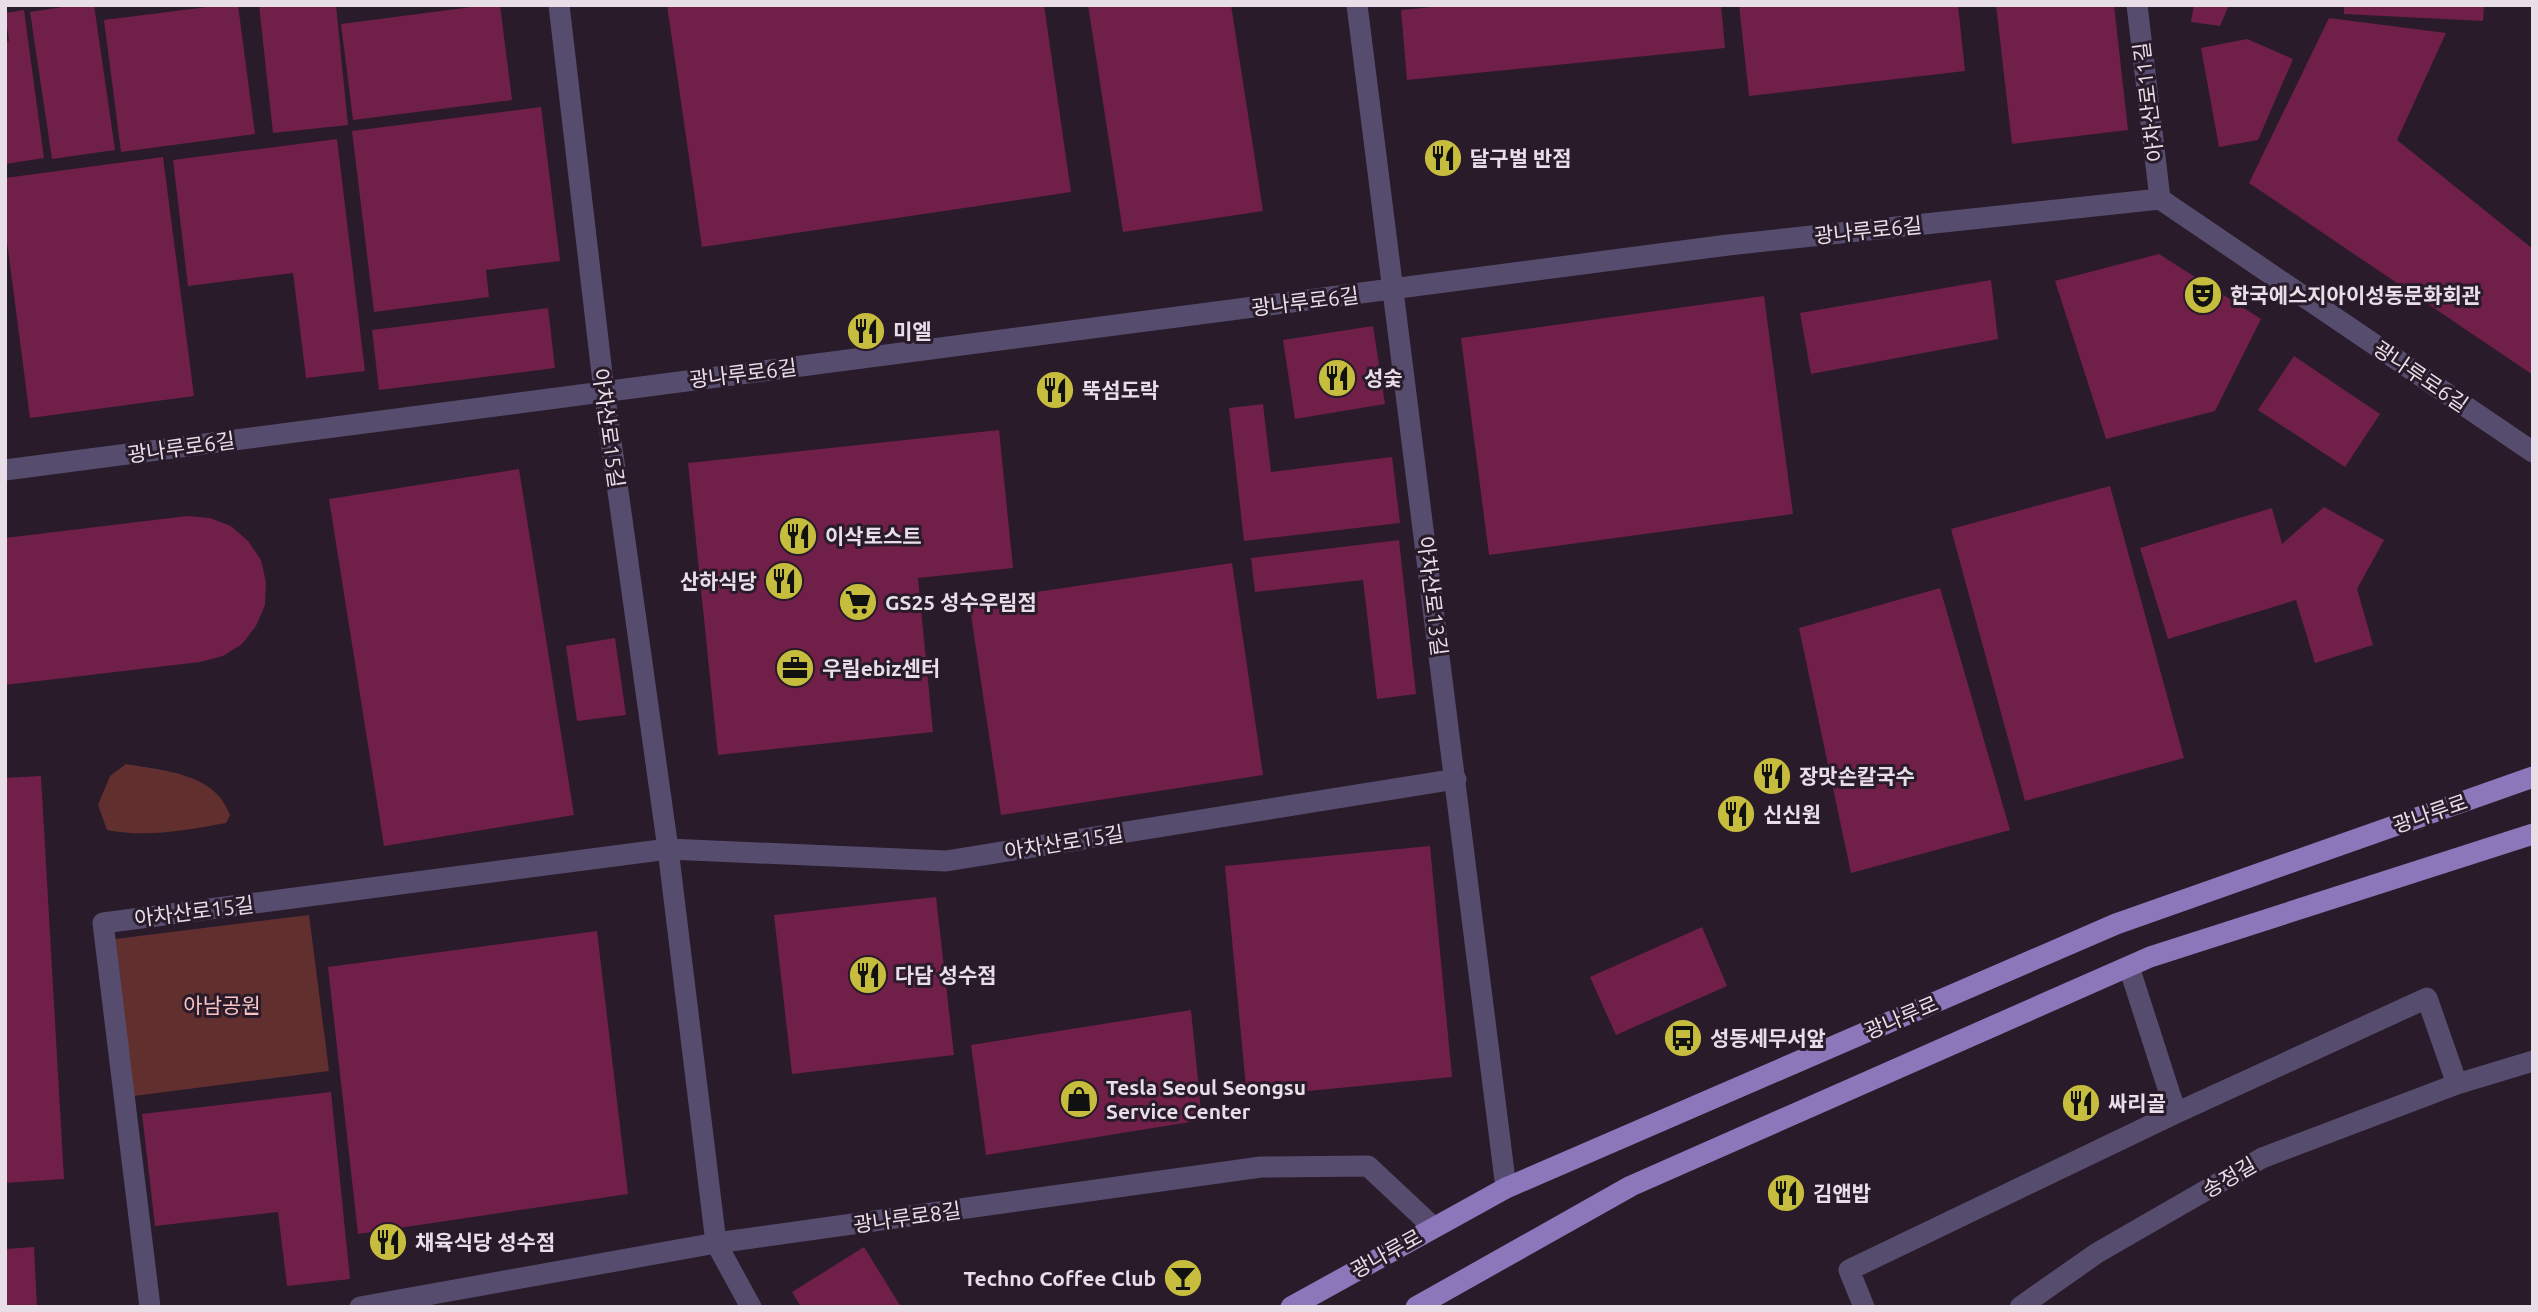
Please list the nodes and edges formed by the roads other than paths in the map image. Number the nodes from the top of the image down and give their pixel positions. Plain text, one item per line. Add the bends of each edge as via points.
1 (559, 5) edge
2 (1357, 5) edge
3 (2137, 5) edge
4 (2160, 199) junction
5 (1393, 290) junction
6 (604, 391) junction
7 (2533, 452) edge
8 (5, 470) edge
9 (2533, 777) edge
10 (1456, 779) junction
11 (2533, 834) edge
12 (668, 849) junction
13 (2129, 967) junction
14 (2533, 1061) edge
15 (2457, 1084) junction
16 (2176, 1113) junction
17 (1506, 1188) junction
18 (1433, 1227) junction
19 (716, 1243) junction
20 (150, 1307) edge
21 (360, 1307) edge
22 (751, 1307) edge
23 (1291, 1307) edge
24 (1416, 1307) edge
25 (1864, 1307) edge
26 (2020, 1307) edge

1 - 6 street, 아차산로15길
2 - 5 street, 아차산로13길
3 - 4 street, 아차산로11길
4 - 5 street, 광나루로6길 via 1728,245
4 - 7 street, 광나루로6길
5 - 6 street, 광나루로6길
5 - 10 street, 아차산로13길
6 - 8 street, 광나루로6길
6 - 12 street, 아차산로15길
9 - 17 main road, 광나루로 via 2116,924
10 - 12 street, 아차산로15길 via 946,861
10 - 17 street, 아차산로13길
11 - 13 main road
12 - 19 street, 아차산로15길
12 - 20 street, 아차산로15길 via 103,923
13 - 16 street
13 - 24 main road via 1631,1186
14 - 15 street, 송정길
15 - 16 street via 2427,998
15 - 26 street, 송정길 via 2262,1158 2096,1253
16 - 25 street via 1849,1270
17 - 18 main road, 광나루로
18 - 19 street, 광나루로8길 via 1368,1166 1261,1167
18 - 23 main road, 광나루로
19 - 21 street, 광나루로8길
19 - 22 street, 아차산로15길

